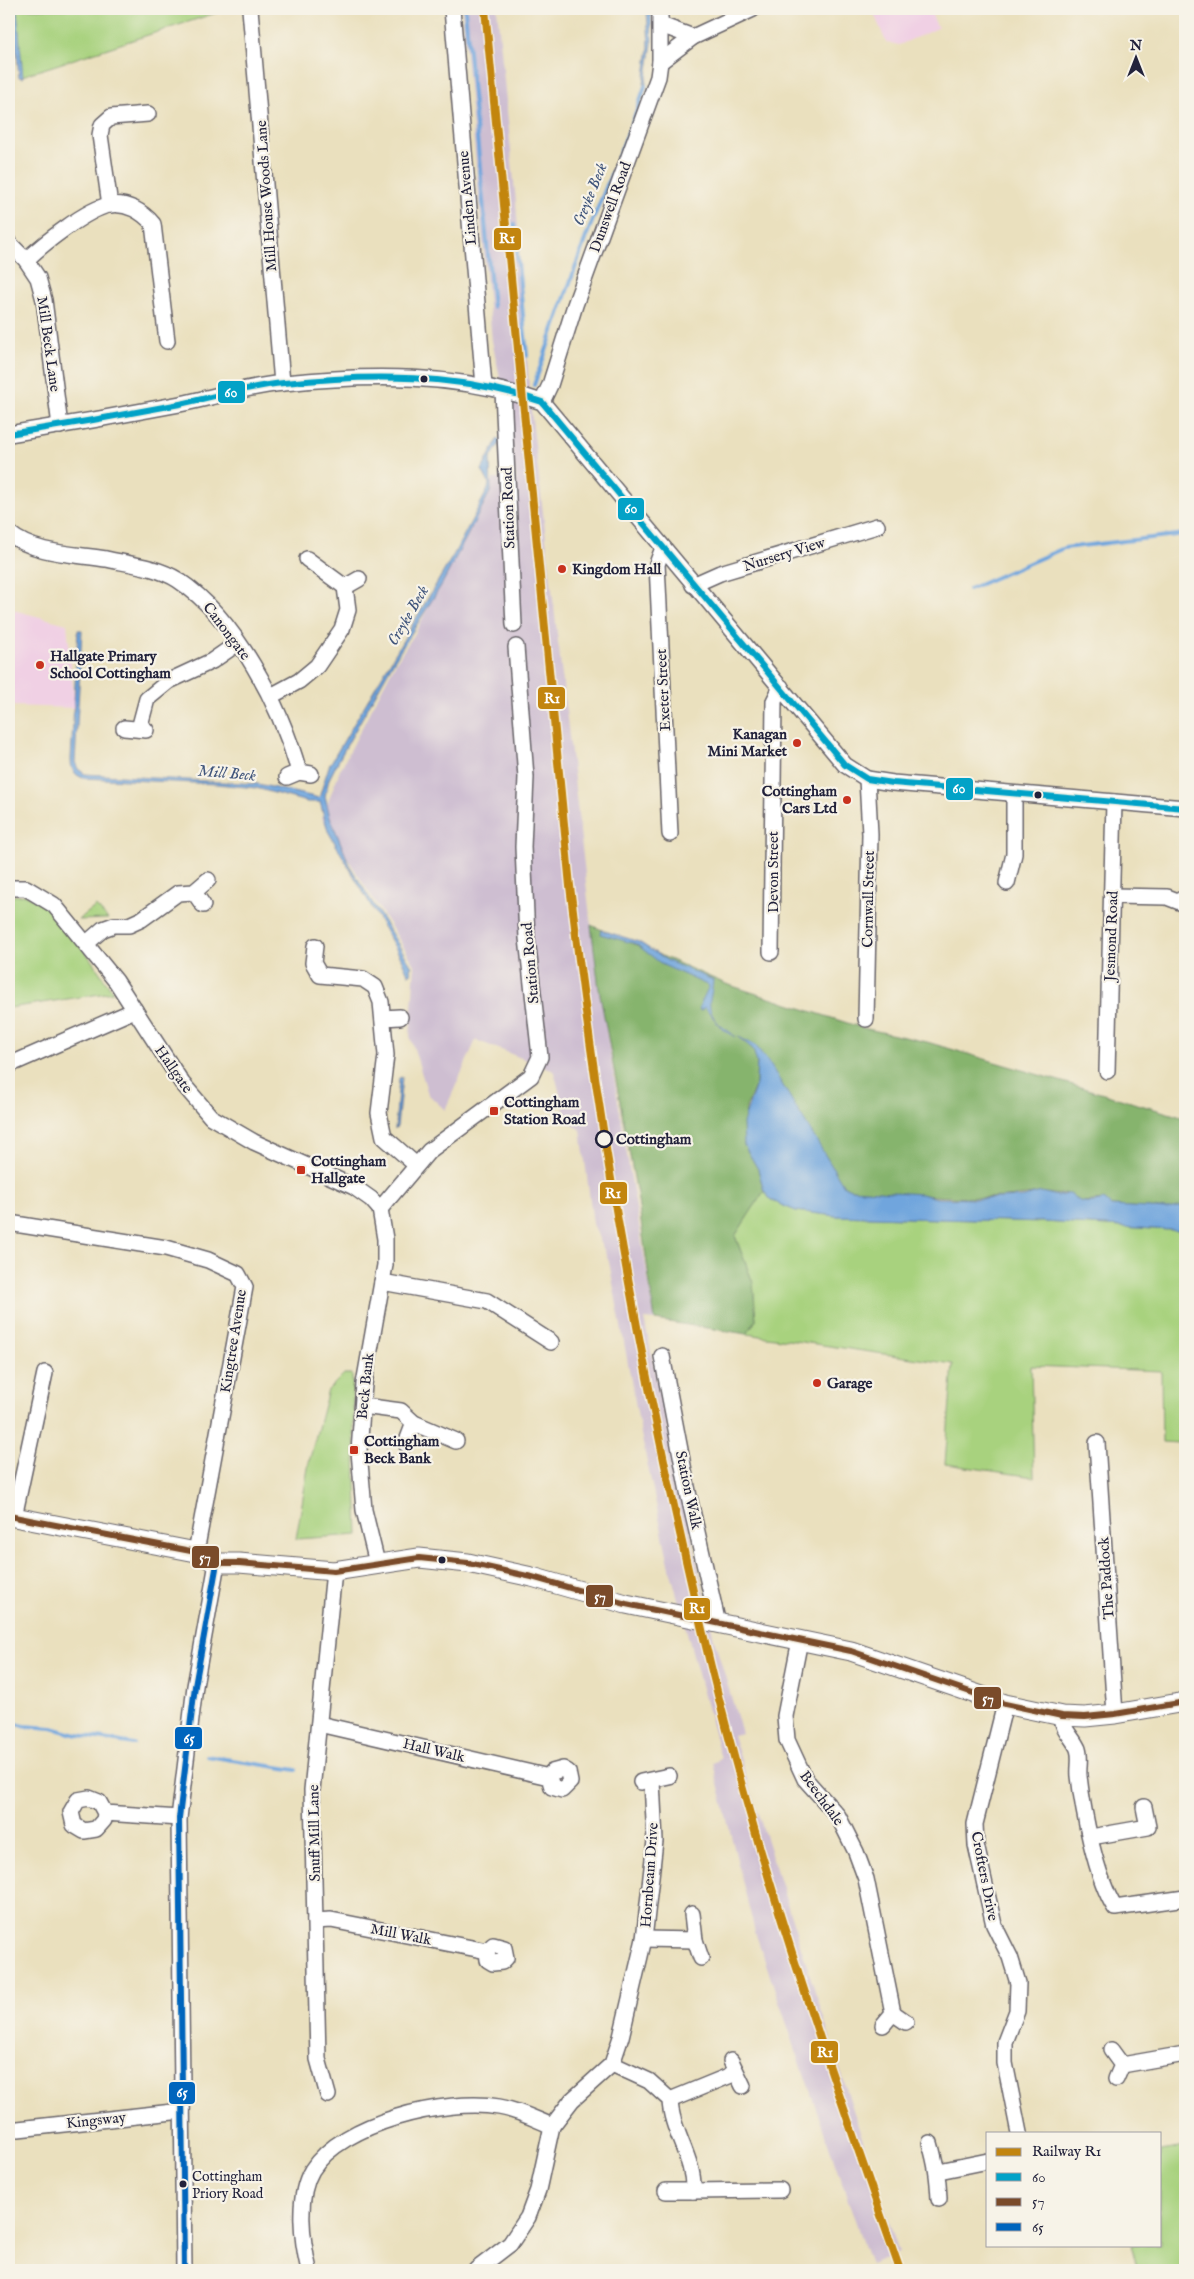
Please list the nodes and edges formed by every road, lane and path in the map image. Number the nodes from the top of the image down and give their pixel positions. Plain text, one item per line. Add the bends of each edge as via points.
1 (250, 9) edge
2 (452, 9) edge
3 (660, 9) edge
4 (752, 9) edge
5 (661, 25) junction
6 (693, 36) junction
7 (660, 62) junction
8 (139, 109) dead end
9 (110, 205) junction
10 (9, 243) edge
11 (26, 260) junction
12 (169, 331) dead end
13 (282, 383) junction
14 (484, 386) junction
15 (502, 391) junction
16 (542, 402) junction
17 (60, 426) junction
18 (9, 434) edge
19 (877, 526) dead end
20 (9, 533) edge
21 (663, 548) junction
22 (307, 558) dead end
23 (359, 579) dead end
24 (693, 585) junction
25 (344, 587) junction
26 (514, 625) dead end
27 (238, 643) junction
28 (516, 647) dead end
29 (781, 687) junction
30 (272, 696) junction
31 (136, 729) dead end
32 (299, 774) dead end
33 (867, 779) junction
34 (1014, 794) junction
35 (1114, 802) junction
36 (1185, 808) edge
37 (670, 834) dead end
38 (208, 880) dead end
39 (1007, 883) dead end
40 (9, 888) edge
41 (194, 892) junction
42 (1112, 896) junction
43 (1185, 904) edge
44 (203, 905) dead end
45 (87, 943) junction
46 (775, 943) dead end
47 (315, 946) dead end
48 (135, 1010) junction
49 (383, 1018) junction
50 (400, 1018) dead end
51 (866, 1019) dead end
52 (9, 1065) edge
53 (1107, 1071) dead end
54 (416, 1165) junction
55 (380, 1209) junction
56 (9, 1224) edge
57 (382, 1282) junction
58 (551, 1342) dead end
59 (662, 1356) dead end
60 (44, 1373) dead end
61 (363, 1406) junction
62 (414, 1422) junction
63 (456, 1440) dead end
64 (1097, 1443) dead end
65 (406, 1444) dead end
66 (12, 1516) edge
67 (196, 1552) junction
68 (377, 1563) junction
69 (217, 1564) junction
70 (334, 1572) junction
71 (718, 1624) junction
72 (800, 1640) junction
73 (1185, 1702) edge
74 (1006, 1704) junction
75 (1115, 1714) junction
76 (1062, 1716) junction
77 (319, 1724) junction
78 (549, 1776) dead end
79 (669, 1776) dead end
80 (1144, 1807) dead end
81 (105, 1813) dead end
82 (179, 1818) junction
83 (1090, 1837) junction
84 (1185, 1898) edge
85 (692, 1914) dead end
86 (315, 1920) junction
87 (644, 1939) junction
88 (695, 1940) junction
89 (487, 1951) dead end
90 (701, 1958) dead end
91 (893, 2013) junction
92 (906, 2022) dead end
93 (883, 2025) dead end
94 (1111, 2050) dead end
95 (1185, 2054) edge
96 (612, 2064) junction
97 (737, 2073) dead end
98 (328, 2095) dead end
99 (670, 2100) junction
100 (182, 2111) junction
101 (552, 2126) junction
102 (9, 2130) edge
103 (1019, 2132) edge
104 (930, 2143) dead end
105 (986, 2161) edge
106 (939, 2171) junction
107 (780, 2190) dead end
108 (666, 2191) dead end
109 (694, 2191) junction
110 (939, 2198) dead end
111 (184, 2270) edge
112 (309, 2270) edge
113 (476, 2270) edge

1 - 13 street, Mill House Woods Lane
2 - 14 street, Linden Avenue
3 - 5 street, Dunswell Road
4 - 6 street
5 - 6 street
5 - 7 street, Dunswell Road
6 - 7 street
7 - 16 street, Dunswell Road
8 - 9 street via 111,117 102,125 100,135
9 - 11 street via 45,243
9 - 12 street via 129,207 144,214 153,224
10 - 11 street, Mill Beck Lane
11 - 17 street, Mill Beck Lane via 38,278 44,300
13 - 14 street via 425,378
13 - 17 street
14 - 15 street
15 - 16 street
15 - 26 street, Station Road
16 - 21 street
17 - 18 street
19 - 24 street, Nursery View via 720,573
20 - 27 street, Canongate via 19,542 39,548 149,568 177,579 205,600
21 - 24 street
21 - 37 street, Exeter Street via 657,564
22 - 25 street
23 - 25 street
24 - 29 street
25 - 30 street via 348,598 342,629 317,666
27 - 30 street, Canongate
27 - 31 street via 212,661 168,681 147,699
28 - 54 street, Station Road via 526,777 527,938 540,1057 531,1076 446,1138
29 - 33 street via 845,765
29 - 46 street, Devon Street via 774,701
30 - 32 street, Canongate via 290,738
33 - 34 street
33 - 51 street, Cornwall Street via 870,834
34 - 35 street
34 - 39 street via 1014,854
35 - 36 street
35 - 42 street, Jesmond Road
38 - 41 street
40 - 45 street, Hallgate via 26,888 54,905
41 - 44 street
41 - 45 street via 178,893 142,919 129,925 103,929
42 - 43 street via 1167,896
42 - 53 street, Jesmond Road
45 - 48 street, Hallgate
47 - 49 street via 313,963 320,975 363,979 374,987 381,1002
48 - 52 street
48 - 55 street, Hallgate via 182,1083 210,1117 254,1142 354,1187
49 - 50 street
49 - 54 street via 386,1055 378,1114 384,1137
54 - 55 street, Station Road
55 - 57 street, Beck Bank via 385,1239
56 - 67 street, Kingtree Avenue via 166,1248 208,1260 238,1274 245,1287
57 - 58 street via 487,1301
57 - 61 street, Beck Bank
59 - 71 street, Station Walk via 689,1498
60 - 66 street
61 - 62 street via 401,1411
61 - 68 street, Beck Bank via 360,1460 364,1510
62 - 63 street
62 - 65 street
64 - 75 street, The Paddock
66 - 67 main road
67 - 69 main road
68 - 70 main road
68 - 71 main road via 419,1558 468,1563
69 - 70 main road
69 - 82 street via 195,1686
70 - 77 street, Snuff Mill Lane
71 - 72 main road
72 - 74 main road via 851,1651
72 - 91 street, Beechdale via 785,1716 787,1740 805,1779 838,1816 856,1852 868,1888
73 - 75 main road
74 - 76 main road
74 - 103 street, Crofters Drive via 975,1824 976,1844 994,1926 1010,1957 1018,1983 1017,2011 1005,2042 1005,2063
75 - 76 main road
76 - 83 street via 1064,1727 1078,1750
77 - 78 street, Hall Walk
77 - 86 street, Snuff Mill Lane via 312,1790
79 - 87 street, Hornbeam Drive via 647,1782 655,1841
80 - 83 street via 1148,1827
81 - 82 street
82 - 100 street
83 - 84 street via 1107,1895 1115,1908
85 - 88 street
86 - 89 street, Mill Walk via 330,1920
86 - 98 street, Snuff Mill Lane via 318,2059
87 - 88 street, Hornbeam Drive
87 - 96 street, Hornbeam Drive
88 - 90 street
91 - 92 street
91 - 93 street
94 - 95 street via 1119,2072
96 - 99 street via 649,2081
96 - 101 street, Hornbeam Drive via 572,2100
97 - 99 street
99 - 109 street via 670,2117 694,2177
100 - 102 street, Kingsway
100 - 111 street
101 - 112 street via 519,2112 465,2105 393,2117 352,2134 331,2149 312,2171 301,2207 303,2249
101 - 113 street, Hornbeam Drive via 528,2217 510,2244
104 - 106 street
105 - 106 street
106 - 110 street via 936,2180
107 - 109 street
108 - 109 street

